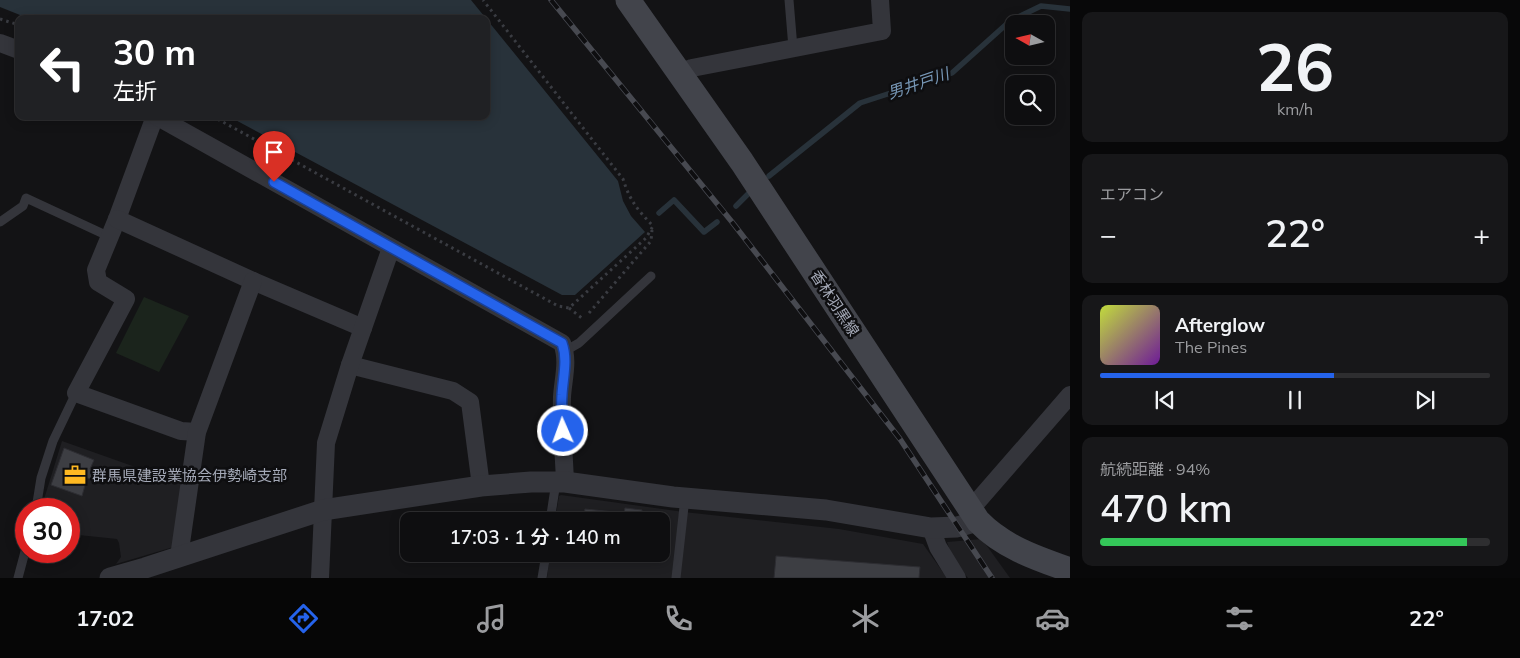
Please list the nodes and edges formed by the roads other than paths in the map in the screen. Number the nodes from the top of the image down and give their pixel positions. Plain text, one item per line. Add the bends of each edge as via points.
1 (628, 0) edge
2 (789, 0) edge
3 (880, 0) edge
4 (0, 43) edge
5 (793, 48) junction
6 (15, 49) edge
7 (679, 73) junction
8 (154, 120) edge
9 (163, 120) edge
10 (117, 219) junction
11 (0, 222) edge
12 (110, 237) junction
13 (391, 248) junction
14 (652, 276) dead end
15 (254, 281) junction
16 (362, 328) junction
17 (563, 347) junction
18 (350, 365) junction
19 (76, 393) junction
20 (1070, 395) edge
21 (197, 432) junction
22 (561, 482) junction
23 (481, 486) junction
24 (38, 498) edge
25 (685, 498) junction
26 (323, 510) junction
27 (553, 512) edge
28 (974, 516) junction
29 (931, 528) junction
30 (178, 557) junction
31 (545, 562) edge
32 (22, 563) edge
33 (1070, 570) edge
34 (18, 578) edge
35 (110, 578) edge
36 (320, 578) edge
37 (542, 578) edge
38 (676, 578) edge
39 (957, 578) edge

1 - 7 main road, 香林羽黒線
2 - 5 lane
3 - 5 street via 882,31
4 - 6 street
5 - 7 street
7 - 28 main road, 香林羽黒線 via 747,170
8 - 10 street
9 - 13 street
10 - 12 street
10 - 15 street
11 - 12 lane via 22,206 26,198
12 - 19 street via 96,270 98,282 126,299
13 - 16 street
13 - 17 street
14 - 17 lane via 579,343
15 - 16 street
15 - 21 street
16 - 18 street
17 - 22 street via 566,364 562,395
18 - 23 street via 453,391 470,402
18 - 26 street via 326,443
19 - 21 street via 181,431
19 - 24 lane via 54,441
20 - 28 street
21 - 30 street
22 - 23 street
22 - 25 street
22 - 27 lane
23 - 26 street
25 - 29 street via 826,510
25 - 38 lane
26 - 30 street
26 - 36 street
28 - 29 street via 957,527
28 - 33 main road, 香林羽黒線 via 994,536 1019,551
29 - 39 street via 938,547
30 - 35 street
31 - 37 lane
32 - 34 lane

